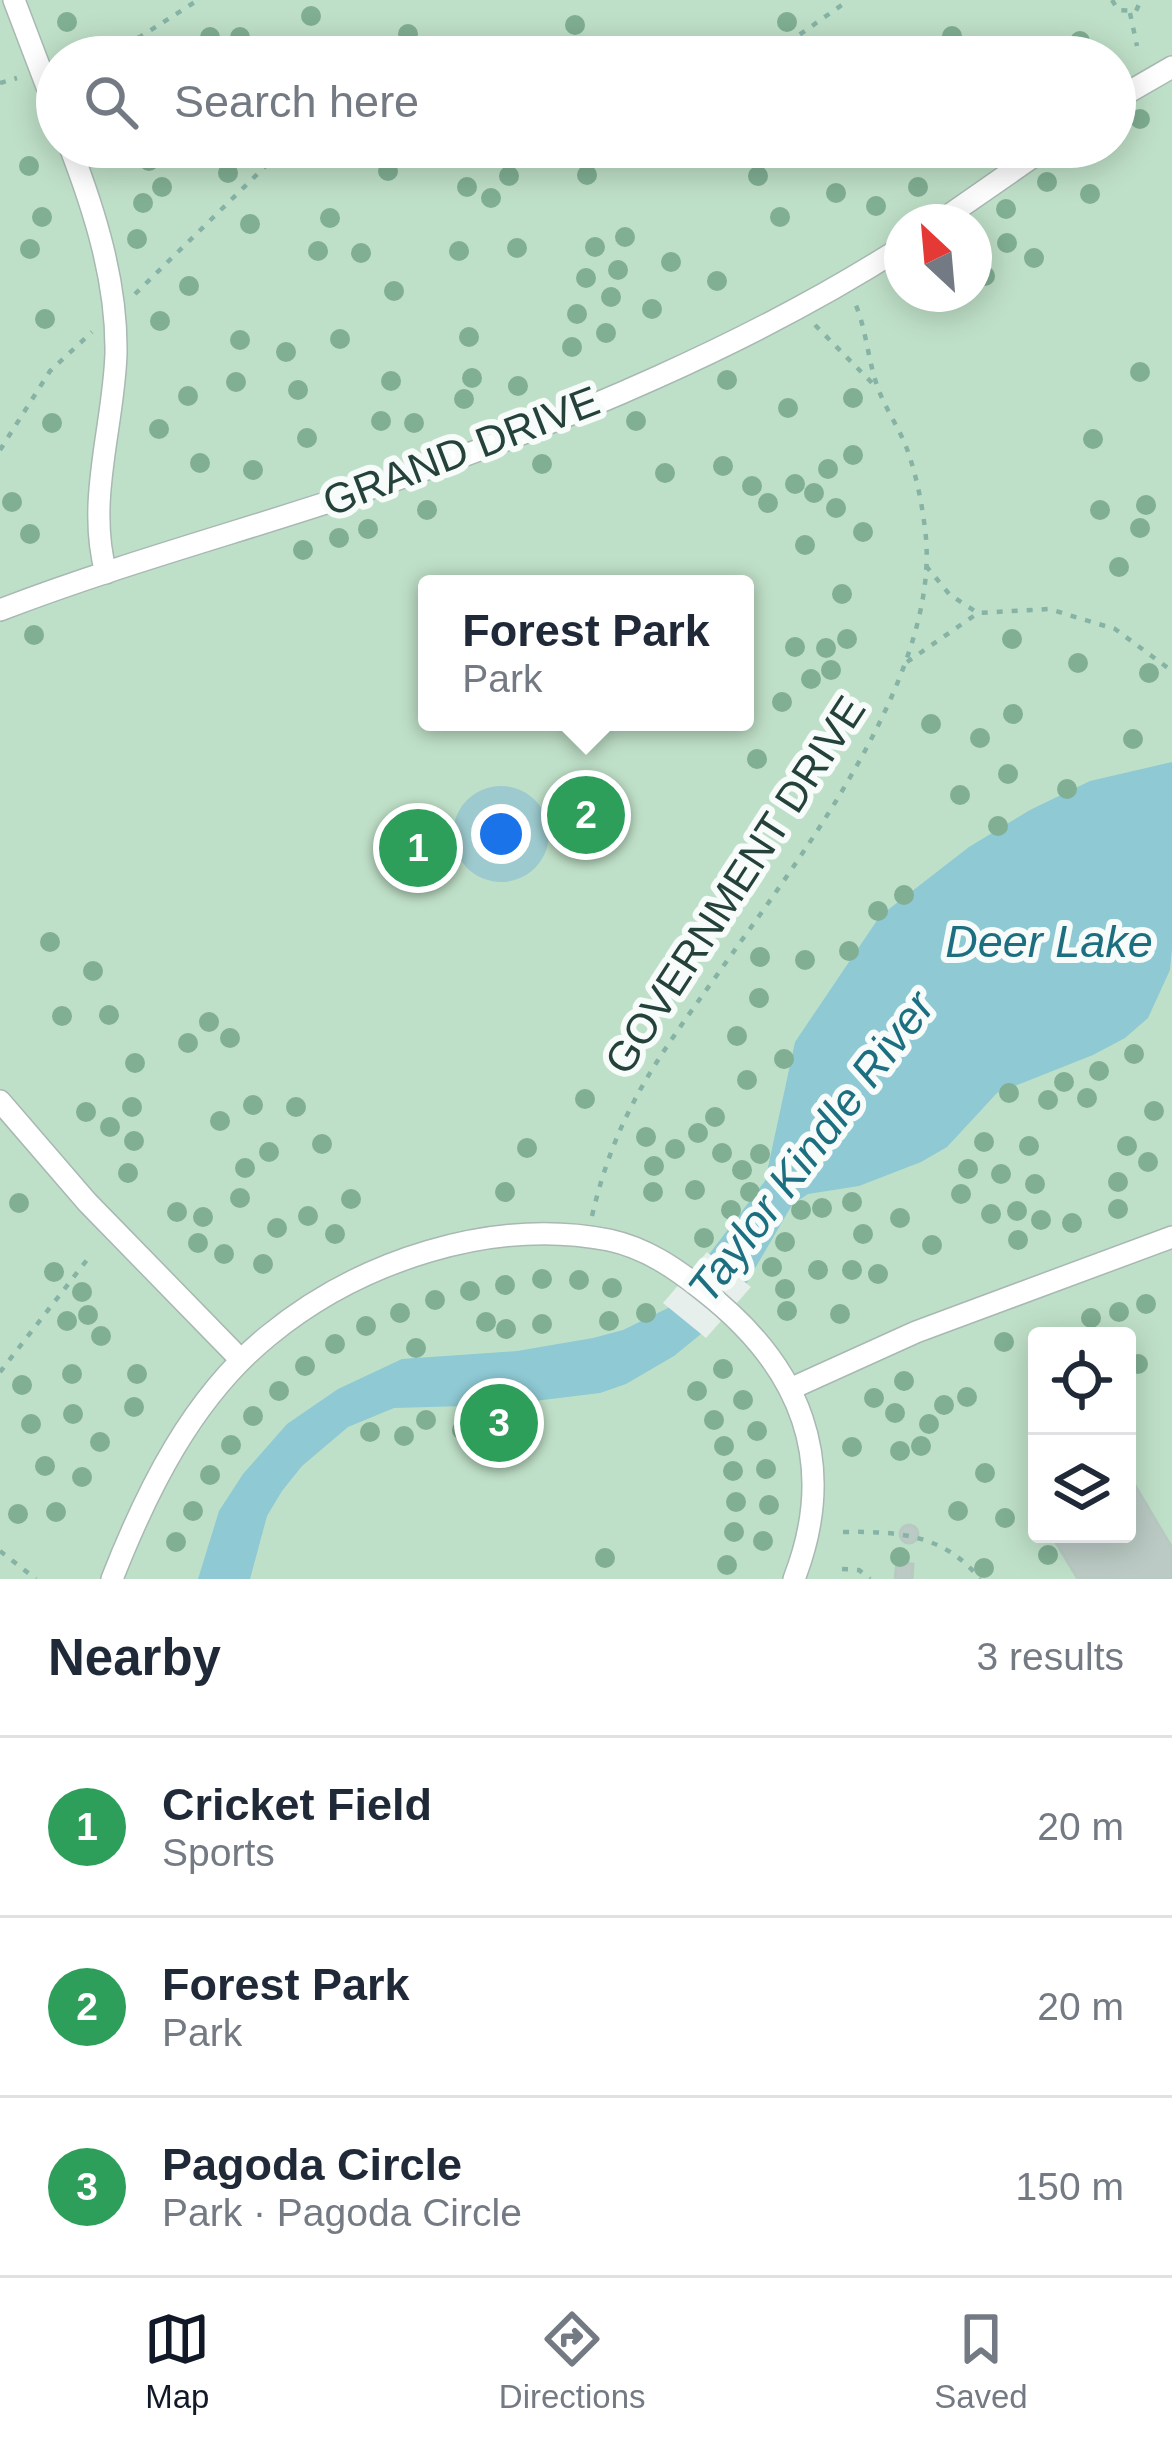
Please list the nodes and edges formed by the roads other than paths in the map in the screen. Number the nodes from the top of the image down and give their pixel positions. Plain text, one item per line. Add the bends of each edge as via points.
1 (14, 0) edge
2 (36, 58) edge
3 (1172, 67) edge
4 (1136, 88) edge
5 (77, 168) edge
6 (1017, 168) edge
7 (965, 204) edge
8 (884, 258) edge
9 (106, 573) junction
10 (0, 610) edge
11 (0, 1101) edge
12 (1172, 1237) edge
13 (242, 1360) junction
14 (790, 1389) junction
15 (112, 1579) edge
16 (794, 1579) edge

1 - 2 street
3 - 4 street
5 - 9 street via 97,224 116,350 99,530
6 - 7 street
8 - 9 street, GRAND DRIVE via 729,341 488,448
9 - 10 street, GRAND DRIVE
11 - 13 street
12 - 14 street via 916,1332
13 - 14 street via 340,1288 405,1260 521,1234 588,1237 642,1250 679,1270 738,1318
13 - 15 street via 170,1454
14 - 16 street via 814,1488

